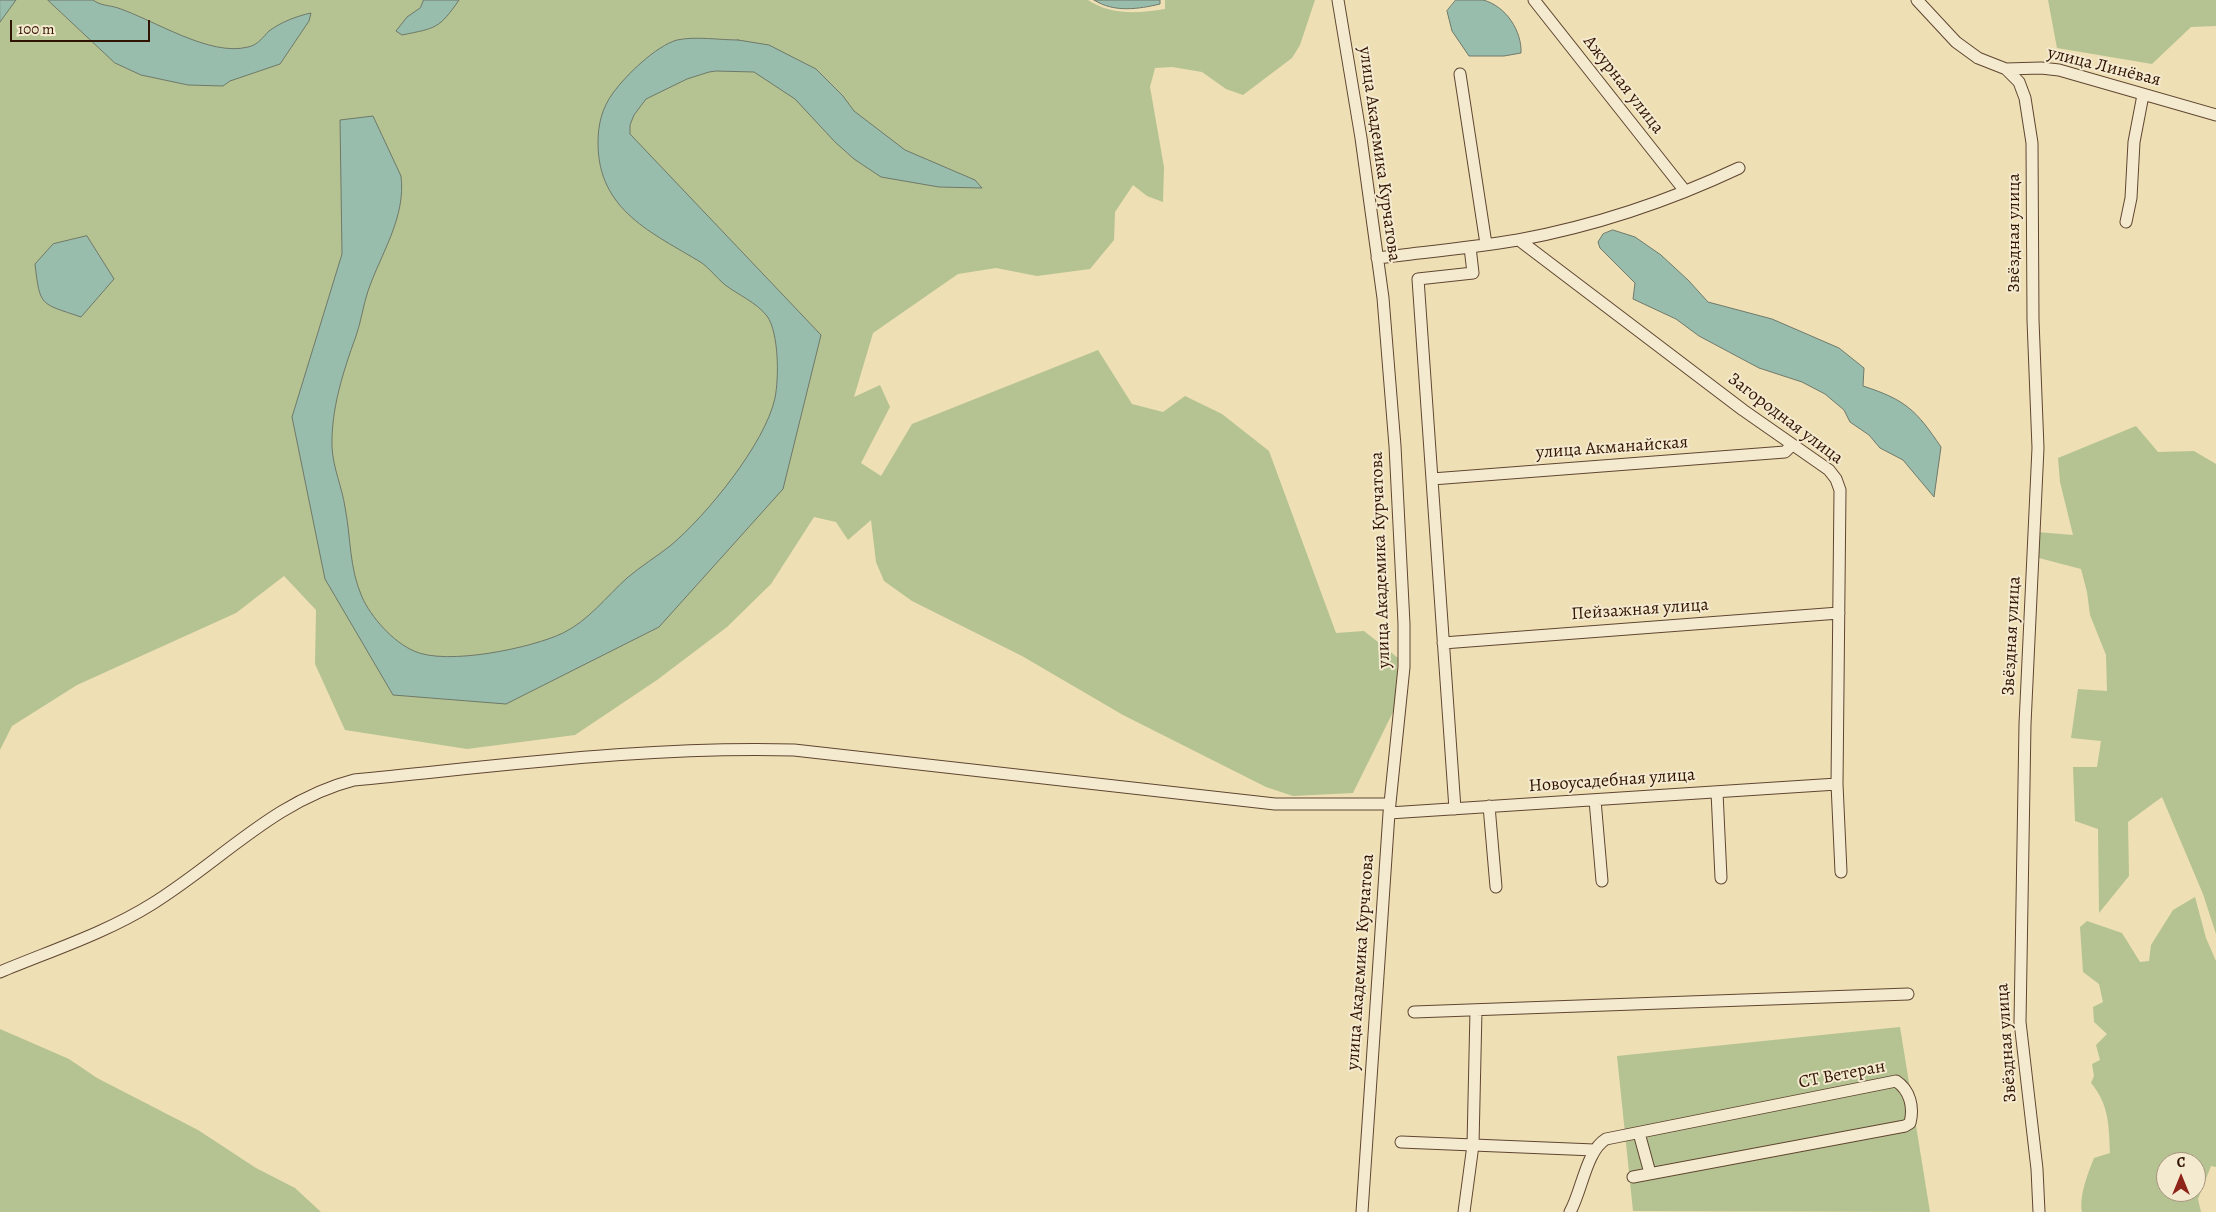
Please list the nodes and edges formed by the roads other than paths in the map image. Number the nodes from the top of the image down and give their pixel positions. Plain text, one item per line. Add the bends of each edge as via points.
1 (1338, 0) edge
2 (1534, 0) edge
3 (1917, 0) edge
4 (2006, 69) junction
5 (1460, 74) dead end
6 (2143, 96) junction
7 (2216, 115) edge
8 (1739, 168) dead end
9 (1685, 192) junction
10 (2126, 222) dead end
11 (1518, 240) junction
12 (1486, 244) junction
13 (1470, 246) junction
14 (1377, 258) junction
15 (1792, 444) junction
16 (1432, 479) junction
17 (1839, 613) junction
18 (1444, 643) junction
19 (1837, 784) junction
20 (1717, 792) junction
21 (1595, 800) junction
22 (1489, 806) junction
23 (1389, 809) junction
24 (1455, 809) junction
25 (1841, 872) dead end
26 (1721, 878) dead end
27 (1602, 881) dead end
28 (1496, 886) dead end
29 (0, 972) edge
30 (1908, 994) dead end
31 (1476, 1010) junction
32 (1414, 1012) dead end
33 (1639, 1133) junction
34 (1401, 1142) dead end
35 (1473, 1145) junction
36 (1594, 1150) junction
37 (1650, 1173) junction
38 (1633, 1176) dead end
39 (1362, 1212) edge
40 (1464, 1212) edge
41 (1570, 1212) edge
42 (2039, 1212) edge

1 - 14 street, улица Академика Курчатова
2 - 9 street, Ажурная улица
3 - 4 street, улица Линёвая via 1956,42 1978,58
4 - 6 street, улица Линёвая via 2059,70
4 - 42 street, Звёздная улица via 2019,82 2025,98 2032,142 2038,448 2025,724 2020,1022
5 - 12 street
6 - 7 street, улица Линёвая
6 - 10 street via 2134,142 2131,198
8 - 9 street
9 - 11 street via 1606,219
11 - 12 street
11 - 15 street, Загородная улица
12 - 13 street
13 - 14 street
13 - 16 street via 1473,273 1418,280
14 - 23 street, улица Академика Курчатова via 1395,446 1404,624 1404,667
15 - 16 street, улица Акманайская via 1785,452
15 - 17 street, Загородная улица via 1829,470 1840,490
16 - 18 street
17 - 18 street, Пейзажная улица
17 - 19 street, Загородная улица
18 - 24 street
19 - 20 street, Новоусадебная улица
19 - 25 street, Загородная улица
20 - 21 street, Новоусадебная улица
20 - 26 street
21 - 22 street, Новоусадебная улица
21 - 27 street
22 - 24 street, Новоусадебная улица
22 - 28 street
23 - 24 street, Новоусадебная улица
23 - 29 street, Новоусадебная улица via 1275,804 794,750 741,748 620,754 354,780 306,796 121,921
23 - 39 street, улица Академика Курчатова
30 - 31 street
31 - 32 street
31 - 35 street
33 - 36 street, СТ Ветеран via 1606,1139
33 - 37 street
33 - 37 street, СТ Ветеран via 1896,1081 1906,1087 1909,1094 1912,1117 1905,1126
34 - 35 street
35 - 36 street
35 - 40 street
36 - 41 street
37 - 38 street, СТ Ветеран

